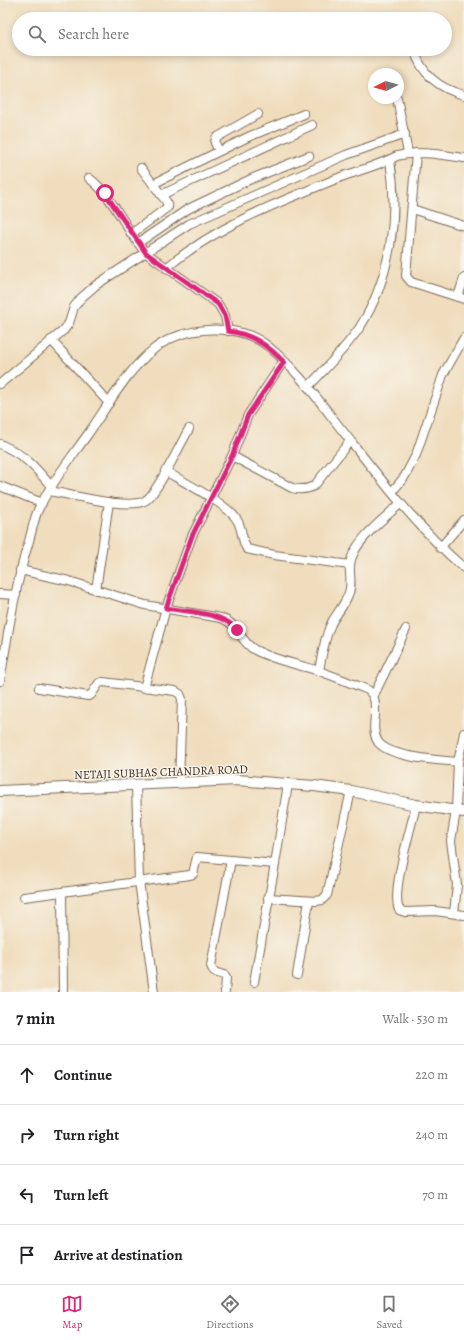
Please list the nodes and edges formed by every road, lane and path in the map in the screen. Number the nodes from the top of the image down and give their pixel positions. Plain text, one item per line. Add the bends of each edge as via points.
1 (417, 56) edge
2 (464, 95) edge
3 (399, 104) edge
4 (258, 114) dead end
5 (304, 114) dead end
6 (312, 125) dead end
7 (404, 134) junction
8 (218, 151) junction
9 (412, 153) junction
10 (309, 156) dead end
11 (464, 158) edge
12 (390, 160) junction
13 (141, 168) dead end
14 (88, 178) dead end
15 (153, 184) junction
16 (162, 195) junction
17 (412, 209) junction
18 (464, 226) edge
19 (131, 234) junction
20 (138, 243) junction
21 (146, 253) junction
22 (166, 268) junction
23 (464, 278) edge
24 (461, 298) edge
25 (228, 331) junction
26 (464, 338) edge
27 (51, 340) junction
28 (460, 350) edge
29 (284, 362) junction
30 (0, 384) edge
31 (308, 387) junction
32 (109, 403) junction
33 (189, 429) dead end
34 (350, 441) junction
35 (0, 444) edge
36 (232, 456) junction
37 (165, 471) junction
38 (0, 486) edge
39 (50, 489) junction
40 (392, 492) junction
41 (211, 498) junction
42 (109, 502) junction
43 (42, 503) junction
44 (401, 503) junction
45 (464, 520) edge
46 (440, 548) junction
47 (350, 565) junction
48 (464, 568) edge
49 (20, 570) junction
50 (96, 590) junction
51 (0, 594) edge
52 (16, 595) junction
53 (166, 608) junction
54 (406, 629) dead end
55 (3, 649) edge
56 (319, 671) junction
57 (0, 681) edge
58 (39, 688) dead end
59 (144, 688) junction
60 (374, 694) junction
61 (464, 734) edge
62 (458, 762) junction
63 (179, 783) junction
64 (288, 784) junction
65 (136, 785) junction
66 (0, 791) edge
67 (351, 791) junction
68 (416, 805) junction
69 (460, 811) edge
70 (231, 860) junction
71 (275, 864) junction
72 (139, 881) junction
73 (62, 893) junction
74 (24, 897) dead end
75 (268, 898) junction
76 (309, 901) junction
77 (454, 913) junction
78 (464, 915) edge
79 (297, 975) dead end
80 (254, 982) dead end
81 (63, 992) edge
82 (154, 992) edge
83 (225, 992) edge

1 - 2 street via 431,79 451,92
3 - 7 street
4 - 8 street via 216,138
5 - 8 street
6 - 16 street
7 - 9 street
7 - 21 street via 340,158 209,214 189,224
8 - 15 street
9 - 11 street
9 - 12 street
9 - 17 street
10 - 20 street via 251,179 188,209
12 - 22 street via 283,200 244,218 191,248
12 - 31 street via 394,186 393,213 383,276 373,303 359,328 339,355
13 - 15 street
14 - 19 street via 105,193
15 - 16 street
16 - 19 street via 168,204 167,209
17 - 18 street
17 - 24 street via 406,276 411,282
19 - 20 street
20 - 21 street
21 - 22 street
21 - 27 street via 96,285 81,298 74,307 69,323
22 - 25 street via 218,304 225,316
23 - 24 street
25 - 29 street via 257,339
25 - 32 street via 194,332 173,337 154,349 140,363
26 - 28 street
27 - 30 street
27 - 32 street
28 - 40 street via 443,375 416,455 405,476
29 - 31 street
29 - 36 street via 248,415
31 - 34 street
32 - 39 street
33 - 37 street
34 - 36 street via 314,486 300,490
34 - 40 street
35 - 39 street via 25,458
36 - 41 street
37 - 41 street
37 - 42 street via 146,501 134,504
38 - 43 street
39 - 42 street
39 - 43 street
40 - 44 street
41 - 47 street via 237,519 247,549
41 - 53 street via 192,536
42 - 50 street
43 - 49 street via 37,511
44 - 46 street
44 - 47 street via 365,537 354,551
45 - 46 street
46 - 48 street
47 - 56 street via 351,586 326,638
49 - 50 street
49 - 52 street
50 - 53 street via 145,605
51 - 52 street
52 - 55 street
53 - 56 street via 230,622 244,641 254,649
53 - 59 street
54 - 60 street
55 - 57 street
56 - 60 street
58 - 59 street via 88,696 102,682
59 - 63 street via 175,691 182,699
60 - 62 street via 374,731 377,741 382,746 409,756
61 - 62 street
62 - 69 street
63 - 64 main road, NETAJI SUBHAS CHANDRA ROAD via 237,780
63 - 65 main road, NETAJI SUBHAS CHANDRA ROAD
64 - 67 main road, NETAJI SUBHAS CHANDRA ROAD
64 - 71 street
65 - 66 main road, NETAJI SUBHAS CHANDRA ROAD
65 - 72 street
67 - 68 main road, NETAJI SUBHAS CHANDRA ROAD
67 - 76 street via 327,895 322,900
68 - 69 main road, NETAJI SUBHAS CHANDRA ROAD
68 - 77 street via 396,903 399,910 405,912
69 - 77 street via 451,841 457,885
70 - 71 street
70 - 72 street via 197,857 193,874
70 - 83 street via 212,966 214,972 226,978
71 - 75 street
72 - 73 street
72 - 82 street
73 - 74 street
73 - 81 street
75 - 76 street
75 - 80 street
76 - 79 street
77 - 78 street

